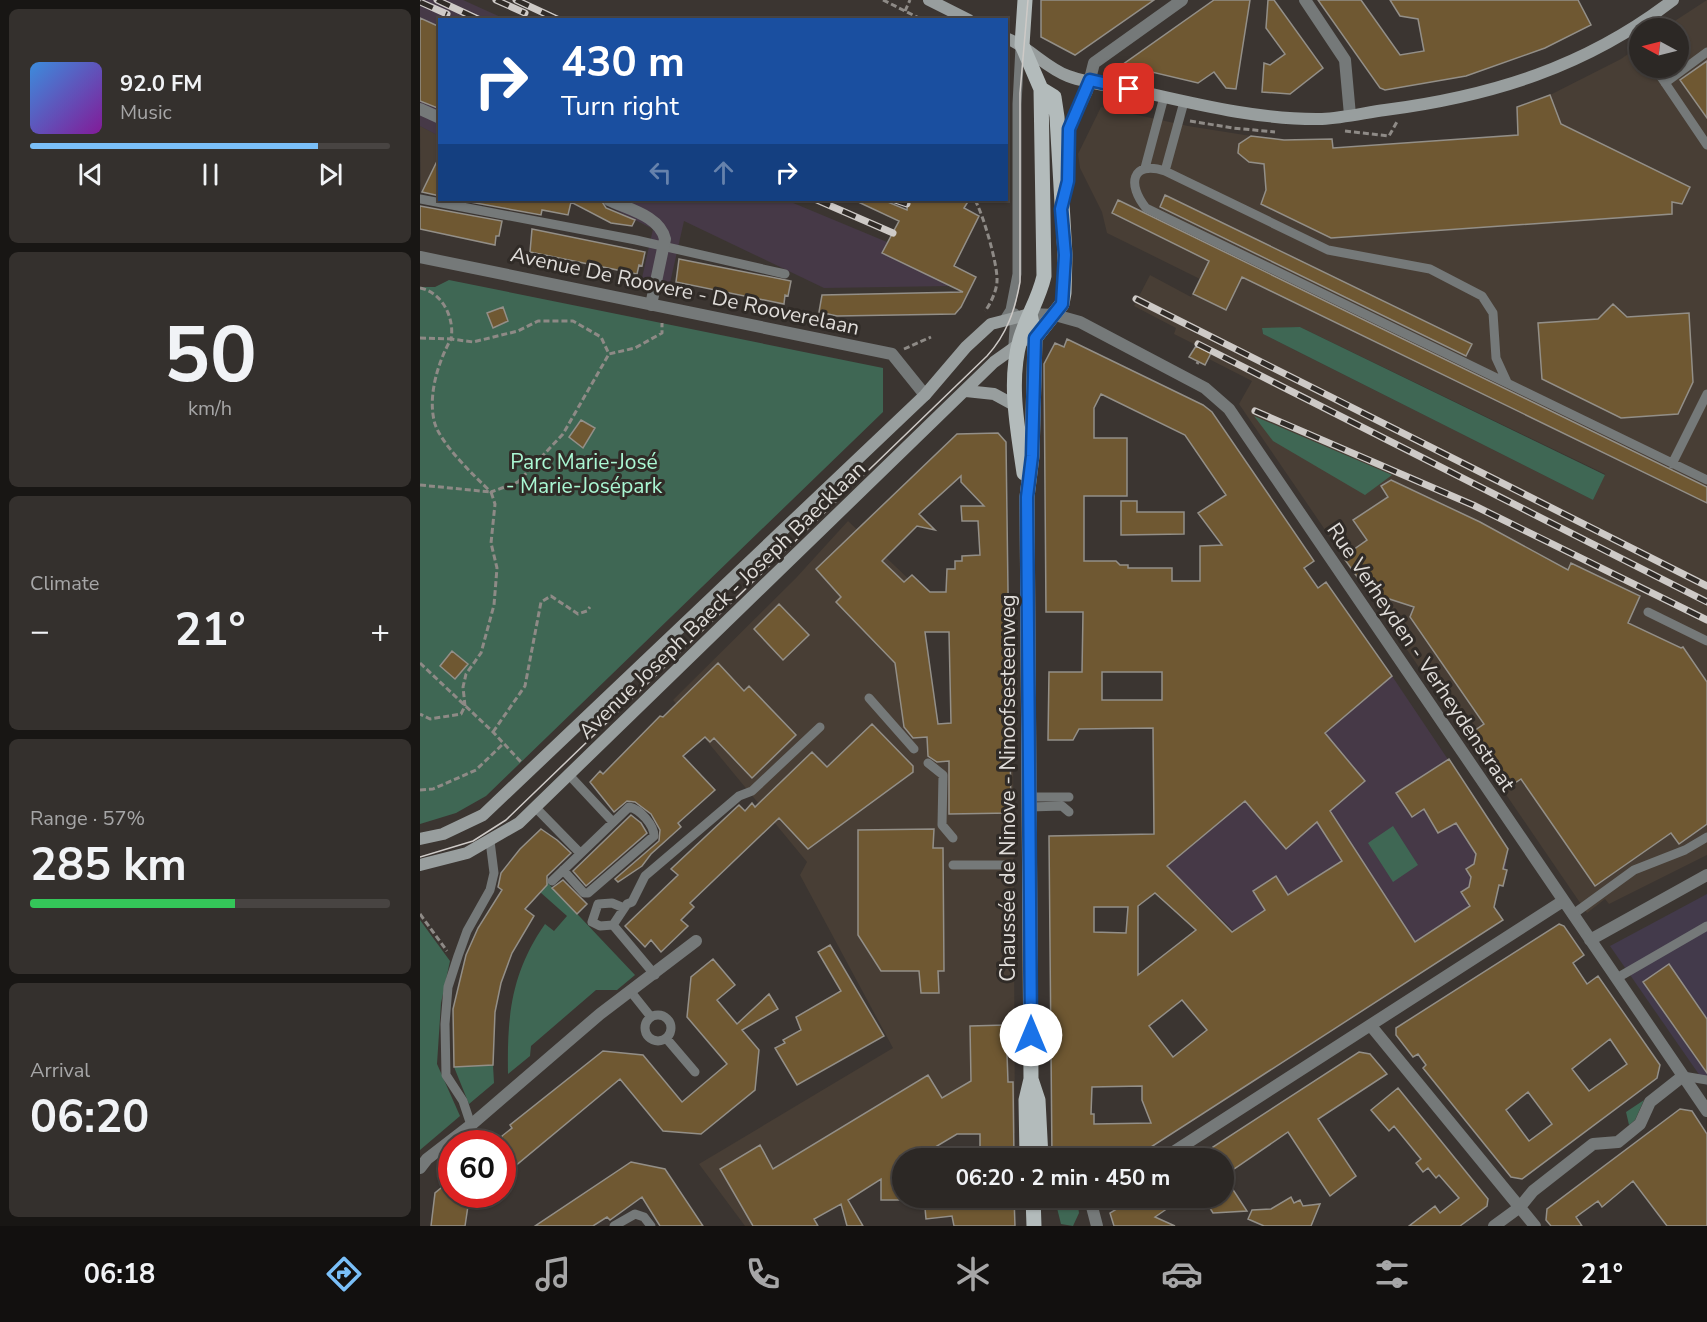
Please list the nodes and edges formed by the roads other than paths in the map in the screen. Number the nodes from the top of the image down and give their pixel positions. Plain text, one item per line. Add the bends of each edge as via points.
1 (929, 0) edge
2 (1024, 0) edge
3 (1182, 0) edge
4 (1305, 0) edge
5 (1673, 0) edge
6 (965, 18) edge
7 (1647, 18) edge
8 (1629, 30) edge
9 (1008, 39) edge
10 (1021, 46) junction
11 (1707, 52) edge
12 (1052, 65) junction
13 (1035, 74) junction
14 (1662, 78) edge
15 (1090, 80) junction
16 (1665, 83) junction
17 (1041, 89) junction
18 (1164, 97) junction
19 (1184, 102) junction
20 (420, 108) edge
21 (1350, 115) junction
22 (438, 117) edge
23 (1707, 145) edge
24 (1145, 168) junction
25 (1165, 171) junction
26 (420, 198) edge
27 (611, 201) edge
28 (1061, 209) junction
29 (663, 248) junction
30 (420, 256) edge
31 (785, 274) dead end
32 (1014, 298) junction
33 (651, 305) junction
34 (1030, 314) junction
35 (1054, 315) junction
36 (1015, 318) junction
37 (1001, 322) junction
38 (1035, 338) junction
39 (1016, 345) junction
40 (1506, 382) junction
41 (966, 391) junction
42 (1707, 394) edge
43 (925, 395) junction
44 (1016, 406) junction
45 (1672, 464) junction
46 (1707, 480) edge
47 (1027, 497) junction
48 (1648, 612) dead end
49 (1707, 642) edge
50 (869, 698) dead end
51 (820, 727) dead end
52 (914, 749) dead end
53 (928, 762) dead end
54 (569, 775) junction
55 (1069, 797) dead end
56 (1030, 802) junction
57 (535, 807) junction
58 (1069, 812) dead end
59 (612, 821) junction
60 (1707, 837) edge
61 (953, 838) dead end
62 (420, 839) edge
63 (490, 841) junction
64 (580, 853) junction
65 (420, 865) edge
66 (953, 865) dead end
67 (1005, 865) dead end
68 (563, 870) junction
69 (1707, 875) edge
70 (552, 881) dead end
71 (1563, 901) junction
72 (624, 908) junction
73 (1572, 915) junction
74 (613, 925) junction
75 (1707, 926) edge
76 (1590, 940) junction
77 (696, 942) dead end
78 (655, 975) junction
79 (1617, 978) junction
80 (631, 992) junction
81 (651, 1017) junction
82 (1371, 1026) junction
83 (666, 1038) junction
84 (695, 1072) dead end
85 (1683, 1076) junction
86 (1031, 1079) junction
87 (1707, 1080) edge
88 (1707, 1111) edge
89 (471, 1125) junction
90 (1027, 1148) edge
91 (1040, 1148) edge
92 (1180, 1148) edge
93 (420, 1168) edge
94 (1520, 1206) junction
95 (1034, 1208) edge
96 (1097, 1208) edge
97 (614, 1226) edge
98 (651, 1226) edge
99 (1034, 1226) edge
100 (1097, 1226) edge
101 (1494, 1226) edge
102 (1535, 1226) edge

1 - 6 street
2 - 10 main road, Chaussée de Ninove - Ninoofsesteenweg
3 - 15 street, Chaussée de Ninove - Ninoofsesteenweg via 1094,63
4 - 21 street via 1345,60
5 - 7 street
8 - 21 street via 1553,70 1481,94
9 - 10 street
10 - 12 street
10 - 13 main road, Chaussée de Ninove - Ninoofsesteenweg
10 - 32 lane, Chaussée de Ninove - Ninoofsesteenweg
11 - 16 lane
12 - 13 street via 1044,65
12 - 15 street via 1070,77
13 - 17 main road, Chaussée de Ninove - Ninoofsesteenweg
14 - 16 lane
15 - 18 street
15 - 28 street, Chaussée de Ninove - Ninoofsesteenweg via 1069,129 1068,181
16 - 23 lane
17 - 28 main road, Chaussée de Ninove - Ninoofsesteenweg via 1054,97
17 - 34 main road, Chaussée de Ninove - Ninoofsesteenweg via 1044,276
18 - 19 street
18 - 24 lane
19 - 21 street via 1271,115 1323,119
19 - 25 lane
20 - 22 street
24 - 25 lane
24 - 40 lane via 1134,179 1138,199 1146,208
25 - 40 lane via 1329,250 1430,269 1482,296 1492,313 1496,358
26 - 29 lane
27 - 29 street via 656,222 665,239
28 - 35 main road, Chaussée de Ninove - Ninoofsesteenweg via 1065,283 1062,304
29 - 31 lane
29 - 33 street
30 - 33 street, Avenue De Roovere - De Rooverelaan
32 - 34 lane
32 - 36 lane, Chaussée de Ninove - Ninoofsesteenweg
32 - 37 lane, Chaussée de Ninove - Ninoofsesteenweg via 1009,315
33 - 43 street, Avenue De Roovere - De Rooverelaan via 892,354
34 - 35 street, Rue Verheyden - Verheydenstraat
34 - 36 street, Avenue Joseph Baeck - Joseph Baecklaan
34 - 38 main road, Chaussée de Ninove - Ninoofsesteenweg
34 - 39 main road, Chaussée de Ninove - Ninoofsesteenweg
35 - 38 main road, Chaussée de Ninove - Ninoofsesteenweg
35 - 71 street, Rue Verheyden - Verheydenstraat via 1080,322 1205,388 1229,409
36 - 37 street, Avenue Joseph Baeck - Joseph Baecklaan
36 - 39 lane, Chaussée de Ninove - Ninoofsesteenweg
37 - 43 street, Avenue Joseph Baeck - Joseph Baecklaan via 992,324 966,347
38 - 39 street, Avenue Joseph Baeck - Joseph Baecklaan
38 - 47 main road, Chaussée de Ninove - Ninoofsesteenweg
39 - 41 street, Avenue Joseph Baeck - Joseph Baecklaan
39 - 44 main road, Chaussée de Ninove - Ninoofsesteenweg
40 - 45 lane
41 - 44 street via 994,394
41 - 54 street, Avenue Joseph Baeck - Joseph Baecklaan
42 - 45 lane
43 - 62 street, Avenue Joseph Baeck - Joseph Baecklaan via 483,815 443,834
44 - 47 main road, Chaussée de Ninove - Ninoofsesteenweg
45 - 46 lane
47 - 56 main road, Chaussée de Ninove - Ninoofsesteenweg
48 - 49 lane
50 - 52 lane
51 - 72 lane via 752,791 739,795 645,876 632,902
53 - 61 lane via 943,775 942,825
54 - 57 street, Avenue Joseph Baeck - Joseph Baecklaan
54 - 59 lane
55 - 56 lane
56 - 58 lane via 1062,806
56 - 86 main road, Chaussée de Ninove - Ninoofsesteenweg
57 - 63 street, Avenue Joseph Baeck - Joseph Baecklaan via 519,823
57 - 64 lane
59 - 64 lane
59 - 68 lane via 633,807 653,827 654,836 588,893
60 - 73 lane via 1634,870
63 - 65 street, Avenue Joseph Baeck - Joseph Baecklaan via 467,853
63 - 89 lane via 494,873 490,890 458,956 448,987 445,1024 446,1075 463,1101
64 - 68 lane
66 - 67 lane
68 - 70 lane
69 - 76 street
71 - 73 street, Rue Verheyden - Verheydenstraat
71 - 82 street
72 - 74 lane
72 - 74 lane via 612,903 598,904 591,922
73 - 76 street, Rue Verheyden - Verheydenstraat
74 - 78 lane
75 - 79 lane
76 - 79 street, Rue Verheyden - Verheydenstraat
77 - 78 street
78 - 80 street
79 - 85 street, Rue Verheyden - Verheydenstraat
80 - 81 lane
80 - 89 street
81 - 83 lane via 659,1015 669,1020 671,1031
81 - 83 lane via 646,1024 648,1035 657,1041
82 - 92 street
82 - 94 street
83 - 84 lane
85 - 87 lane
85 - 88 street, Rue Verheyden - Verheydenstraat
85 - 94 street via 1650,1102 1640,1124 1618,1142 1593,1144 1533,1191
86 - 90 main road via 1026,1100
86 - 91 main road via 1038,1100
89 - 93 street
94 - 101 street
94 - 102 street
95 - 99 main road
96 - 100 street
97 - 98 lane via 635,1214 644,1216

